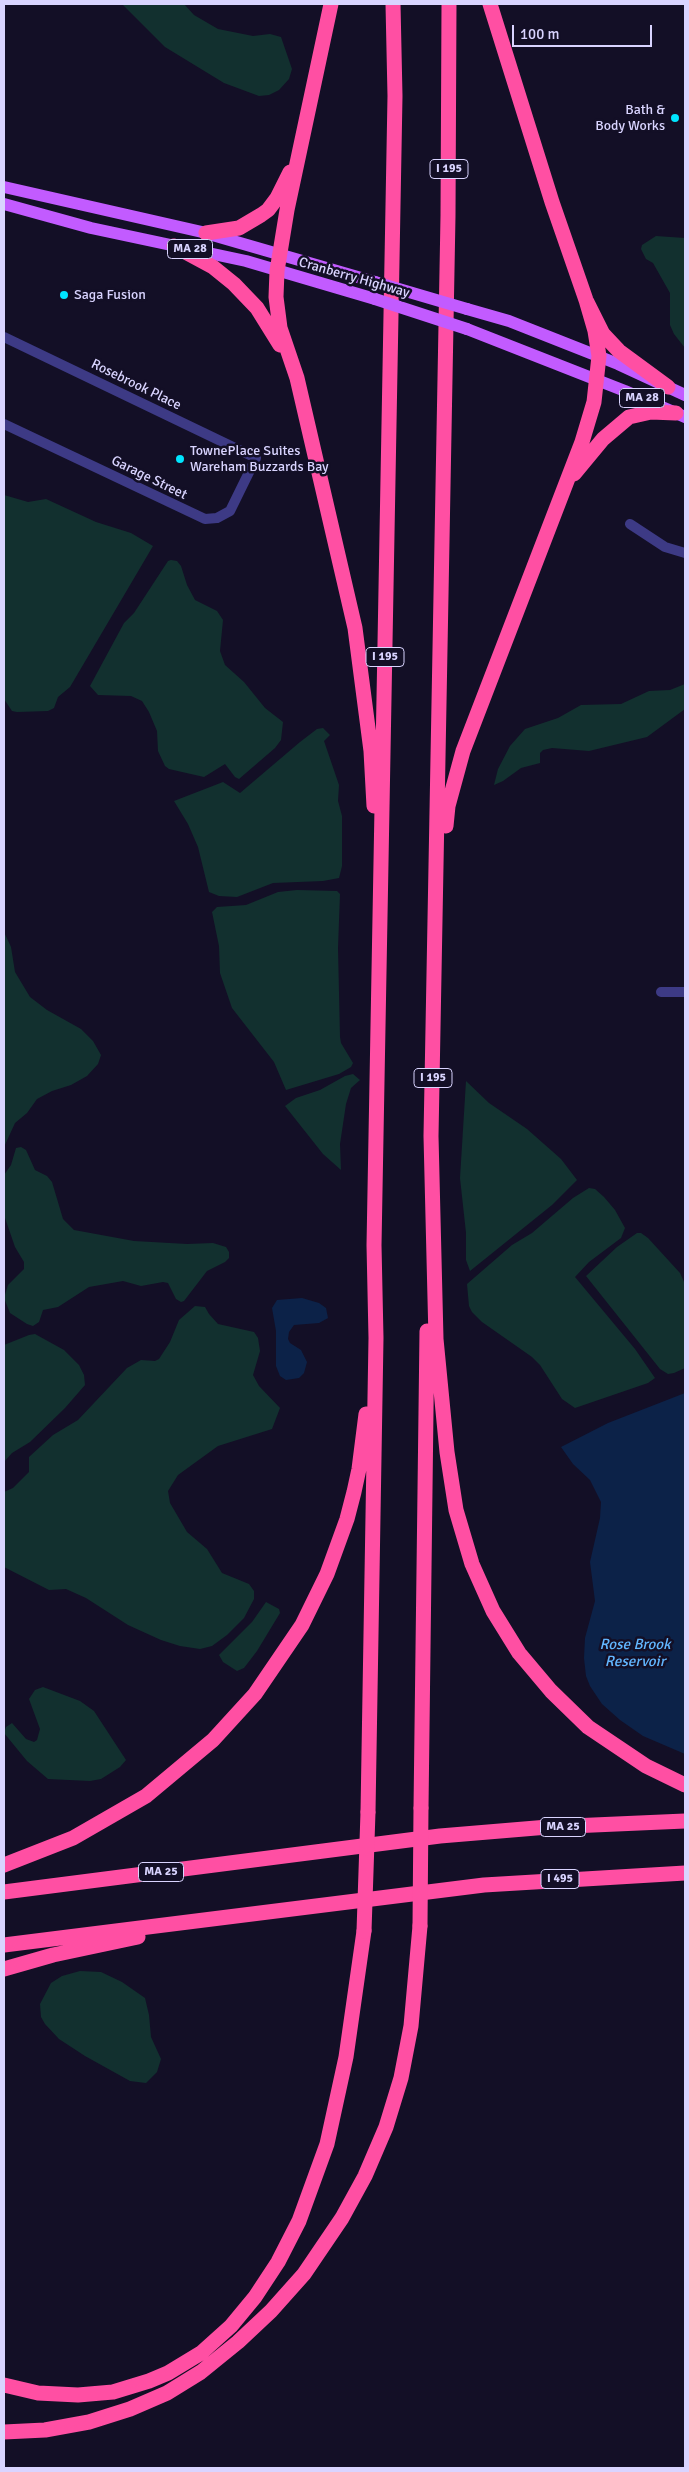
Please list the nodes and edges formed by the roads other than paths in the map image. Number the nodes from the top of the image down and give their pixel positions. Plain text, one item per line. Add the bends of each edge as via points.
1 (332, 4) edge
2 (393, 4) edge
3 (449, 4) edge
4 (490, 4) edge
5 (298, 152) junction
6 (4, 187) edge
7 (4, 204) edge
8 (206, 233) junction
9 (174, 246) junction
10 (280, 254) junction
11 (277, 271) junction
12 (586, 300) junction
13 (4, 337) edge
14 (599, 356) junction
15 (297, 378) junction
16 (597, 380) junction
17 (668, 387) junction
18 (685, 395) edge
19 (681, 415) edge
20 (4, 424) edge
21 (256, 458) joint
22 (567, 482) junction
23 (630, 524) dead end
24 (685, 553) edge
25 (436, 897) junction
26 (380, 917) junction
27 (661, 992) dead end
28 (685, 992) edge
29 (374, 1245) junction
30 (434, 1260) junction
31 (685, 1785) edge
32 (685, 1821) edge
33 (4, 1865) edge
34 (685, 1873) edge
35 (4, 1892) edge
36 (232, 1915) junction
37 (4, 1945) edge
38 (4, 1969) edge
39 (4, 2385) edge
40 (4, 2432) edge

1 - 5 highway
2 - 26 highway, I 195 via 393,243
3 - 25 highway, I 195
4 - 12 highway
5 - 8 highway via 268,210 239,228
5 - 10 highway
6 - 8 main road, Cranberry Highway / MA 28
7 - 9 main road, Cranberry Highway / MA 28
8 - 10 main road, Cranberry Highway / MA 28
9 - 11 main road, Cranberry Highway / MA 28
9 - 15 highway via 212,267 257,308
10 - 11 highway
10 - 14 main road, Cranberry Highway / MA 28, bridge via 510,321
11 - 15 highway via 280,328
11 - 16 main road, Cranberry Highway / MA 28, bridge via 467,329
12 - 14 highway via 596,330
12 - 17 highway via 603,334 619,351
13 - 21 street, Rosebrook Place
14 - 16 highway
14 - 17 main road, Cranberry Highway / MA 28
15 - 26 highway via 358,646 371,751
16 - 19 main road, Cranberry Highway / MA 28
16 - 22 highway via 594,402
17 - 18 main road, Cranberry Highway / MA 28
19 - 22 highway via 651,412 628,417 603,439
20 - 21 street, Garage Street via 205,519 221,516 230,510
22 - 25 highway via 463,751 448,806
23 - 24 street via 665,547
25 - 30 highway, I 195 via 431,1136
26 - 29 highway, I 195
27 - 28 street
29 - 33 highway via 366,1417 360,1468 338,1546 302,1625 273,1670 234,1719 169,1779 99,1825
29 - 39 highway, bridge via 376,1338 364,1931 346,2057 327,2144 299,2221 278,2262 231,2326 201,2353 150,2381 113,2392 78,2395 38,2393
30 - 31 highway via 436,1339 451,1479 463,1538 493,1611 534,1672 576,1716 623,1752
30 - 40 highway, bridge via 427,1337 420,1926 410,2035 386,2127 342,2218 304,2274 271,2311 201,2372 167,2393 89,2422 44,2430
32 - 35 highway, MA 25 via 440,1836
34 - 36 highway, I 495 via 484,1885
36 - 37 highway
36 - 38 highway

